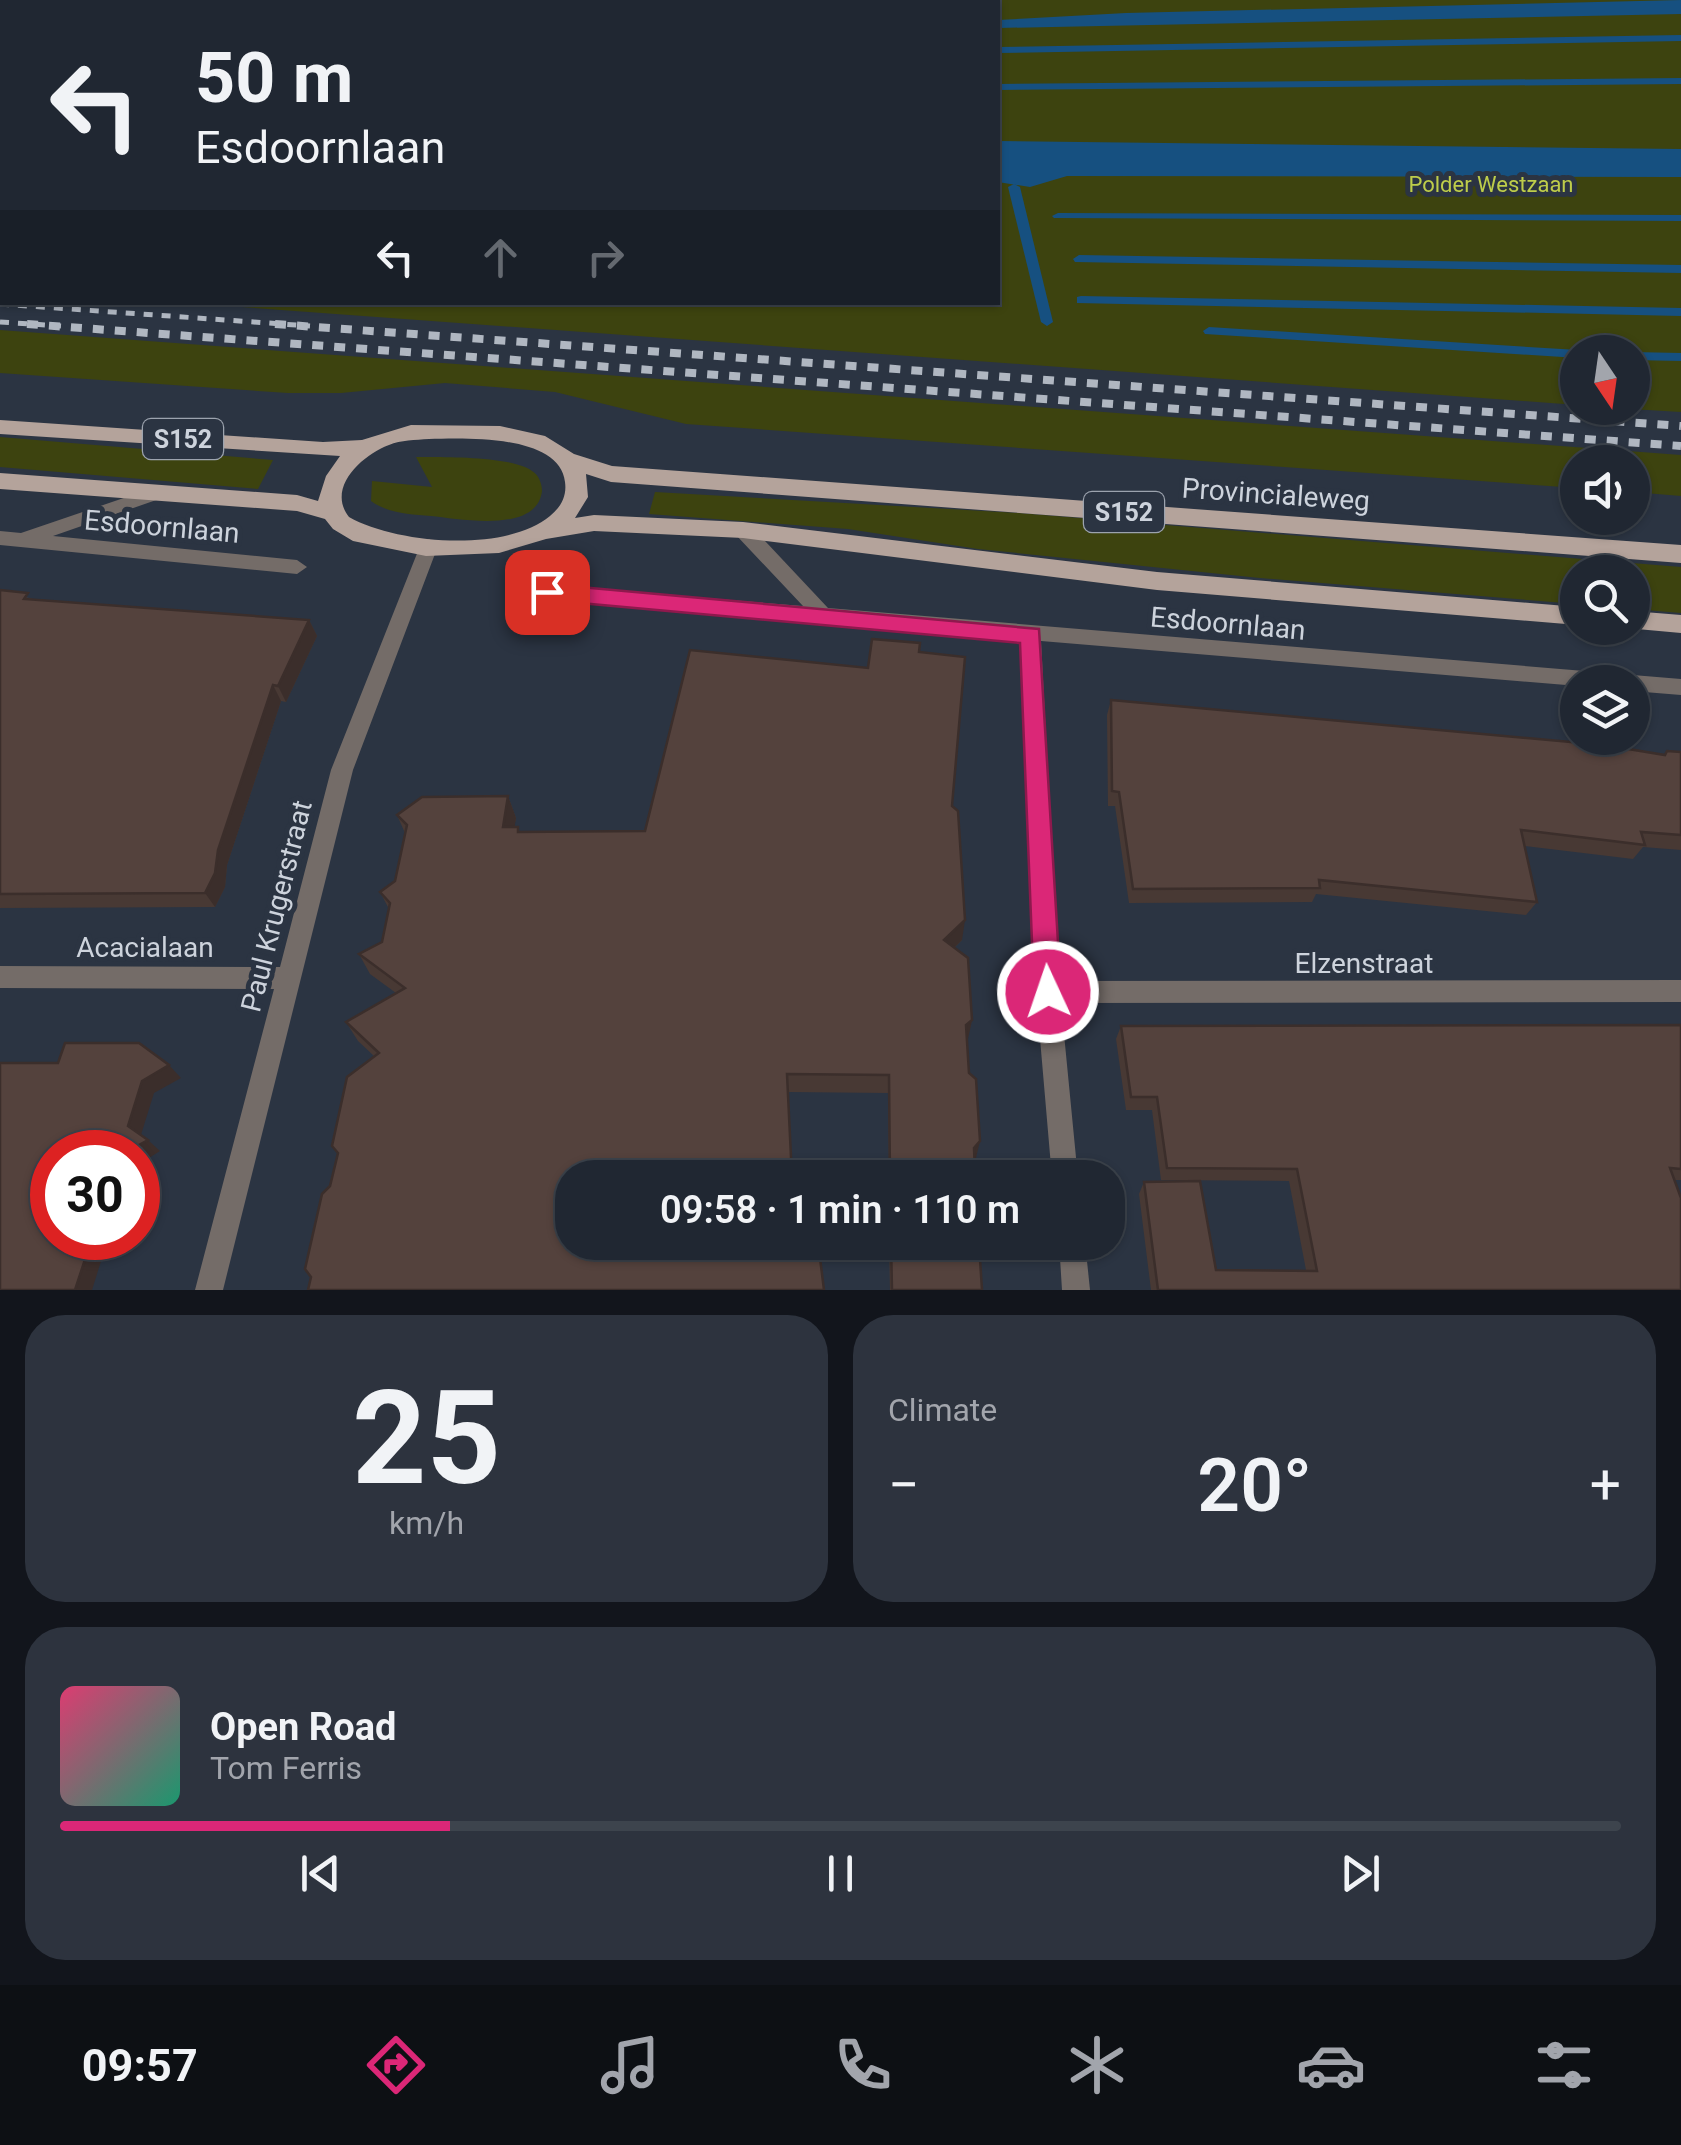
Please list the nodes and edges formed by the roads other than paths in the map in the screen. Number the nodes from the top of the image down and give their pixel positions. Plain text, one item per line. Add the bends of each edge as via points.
1 (0, 427) edge
2 (367, 447) junction
3 (570, 460) junction
4 (0, 480) edge
5 (156, 493) junction
6 (332, 513) junction
7 (548, 530) junction
8 (744, 530) junction
9 (0, 538) edge
10 (22, 540) junction
11 (429, 546) junction
12 (1681, 554) edge
13 (298, 567) dead end
14 (547, 592) dead end
15 (1560, 615) edge
16 (824, 616) junction
17 (1650, 621) edge
18 (1681, 624) edge
19 (1032, 636) junction
20 (1560, 677) edge
21 (1650, 685) edge
22 (1681, 687) edge
23 (0, 977) edge
24 (289, 978) junction
25 (1681, 991) edge
26 (1048, 992) junction
27 (1064, 1160) edge
28 (1074, 1260) edge
29 (209, 1290) edge
30 (1076, 1290) edge

1 - 2 main road, S152 via 322,450
2 - 3 main road, S152 via 405,434 446,431 524,438
2 - 6 main road via 332,484
3 - 7 main road via 576,501
3 - 12 main road, Provincialeweg / S152 via 611,474
4 - 5 main road, S152
5 - 6 main road, S152 via 297,503
5 - 10 street, Esdoornlaan
6 - 11 main road, S152 via 373,538
7 - 8 main road, S152 via 594,523
7 - 11 main road, S152 via 498,546
8 - 15 main road, S152 via 1157,581
8 - 16 street
9 - 10 street, Esdoornlaan
10 - 13 street, Esdoornlaan
11 - 24 street, Paul Krugerstraat via 342,770
14 - 16 street, Esdoornlaan
16 - 19 street, Esdoornlaan
17 - 18 main road
19 - 20 street, Esdoornlaan
19 - 26 street
21 - 22 street, Esdoornlaan
23 - 24 street, Acacialaan
24 - 29 street, Paul Krugerstraat
25 - 26 street, Elzenstraat
26 - 27 street
28 - 30 street

